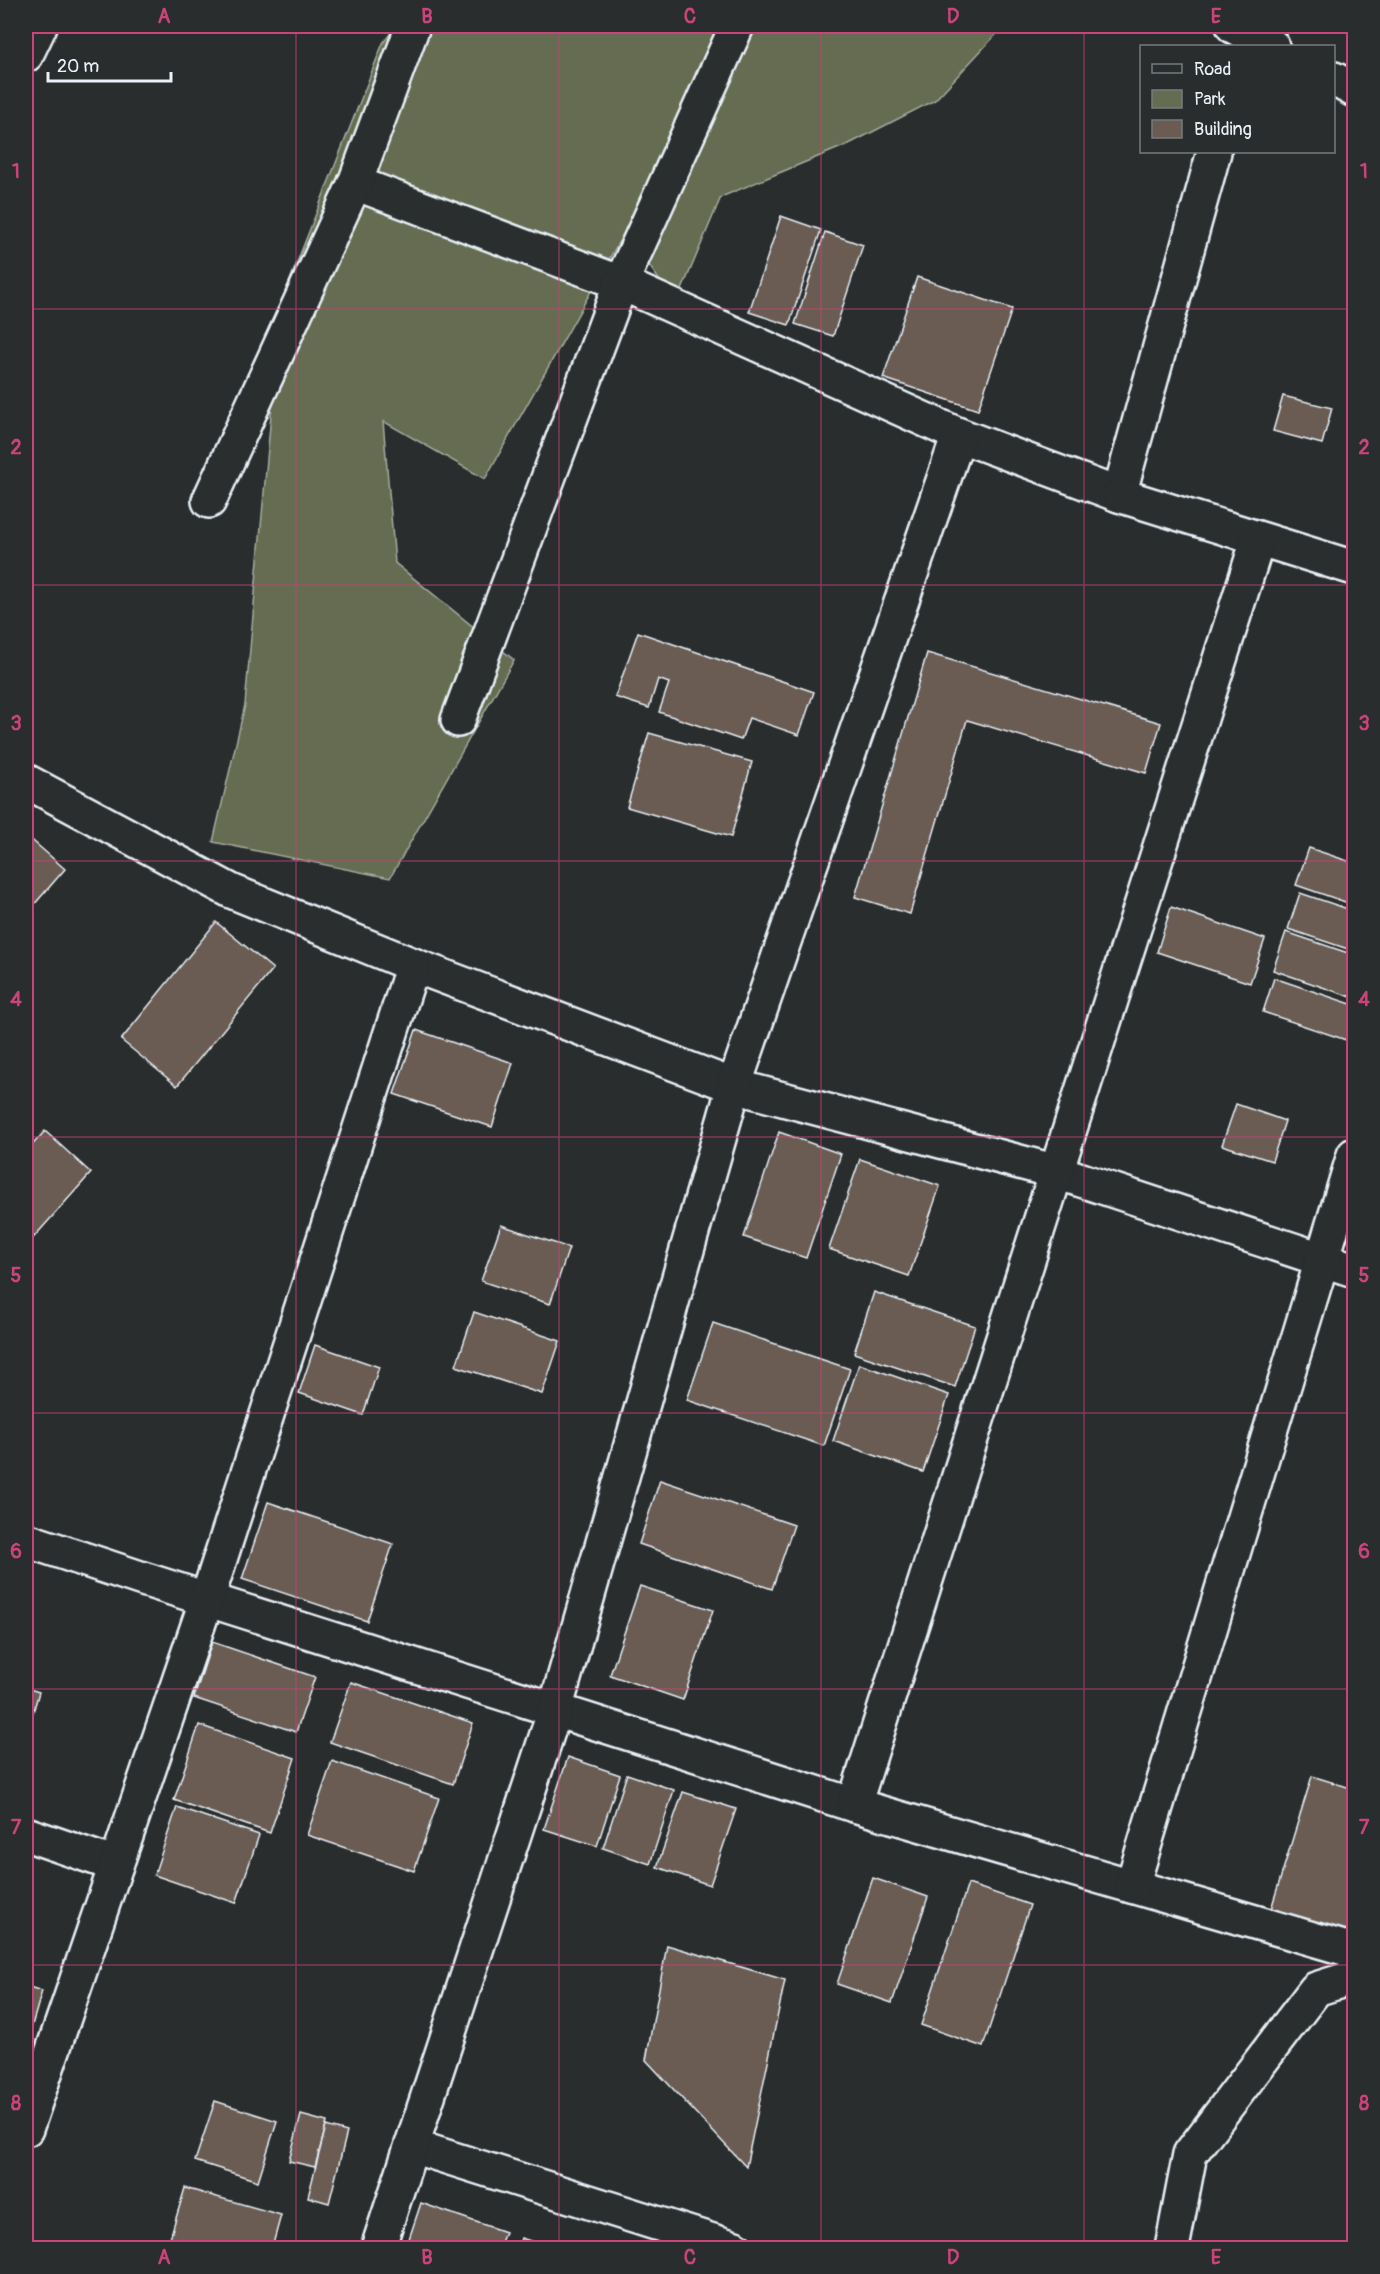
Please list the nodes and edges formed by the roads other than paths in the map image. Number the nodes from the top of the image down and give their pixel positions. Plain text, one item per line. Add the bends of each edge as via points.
1 (40, 26) edge
2 (413, 26) edge
3 (737, 26) edge
4 (26, 55) edge
5 (1335, 80) edge
6 (1354, 90) edge
7 (1214, 153) edge
8 (355, 183) junction
9 (621, 283) junction
10 (960, 435) junction
11 (1119, 495) junction
12 (210, 501) dead end
13 (1258, 540) junction
14 (1354, 568) edge
15 (458, 720) dead end
16 (26, 781) edge
17 (413, 965) junction
18 (734, 1086) junction
19 (1354, 1155) edge
20 (1056, 1172) junction
21 (1324, 1260) junction
22 (1354, 1270) edge
23 (26, 1540) edge
24 (207, 1599) junction
25 (555, 1710) junction
26 (854, 1805) junction
27 (26, 1834) edge
28 (116, 1866) junction
29 (1132, 1886) junction
30 (1354, 1951) edge
31 (1354, 1977) edge
32 (26, 2129) edge
33 (412, 2146) junction
34 (723, 2247) edge
35 (378, 2248) edge
36 (1172, 2248) edge

1 - 4 street
2 - 8 street
3 - 9 street
5 - 6 street
7 - 11 street
8 - 9 street
8 - 12 street
9 - 10 street
9 - 15 street
10 - 11 street
10 - 18 street
11 - 13 street
13 - 14 street
13 - 20 street
16 - 17 street via 231,891
17 - 18 street
17 - 24 street
18 - 20 street
18 - 25 street
19 - 21 street
20 - 21 street
20 - 26 street
21 - 22 street
21 - 29 street
23 - 24 street
24 - 25 street
24 - 28 street
25 - 26 street
25 - 33 street
26 - 29 street
27 - 28 street
28 - 32 street
29 - 30 street
31 - 36 street via 1316,1989 1190,2154
33 - 34 street
33 - 35 street

